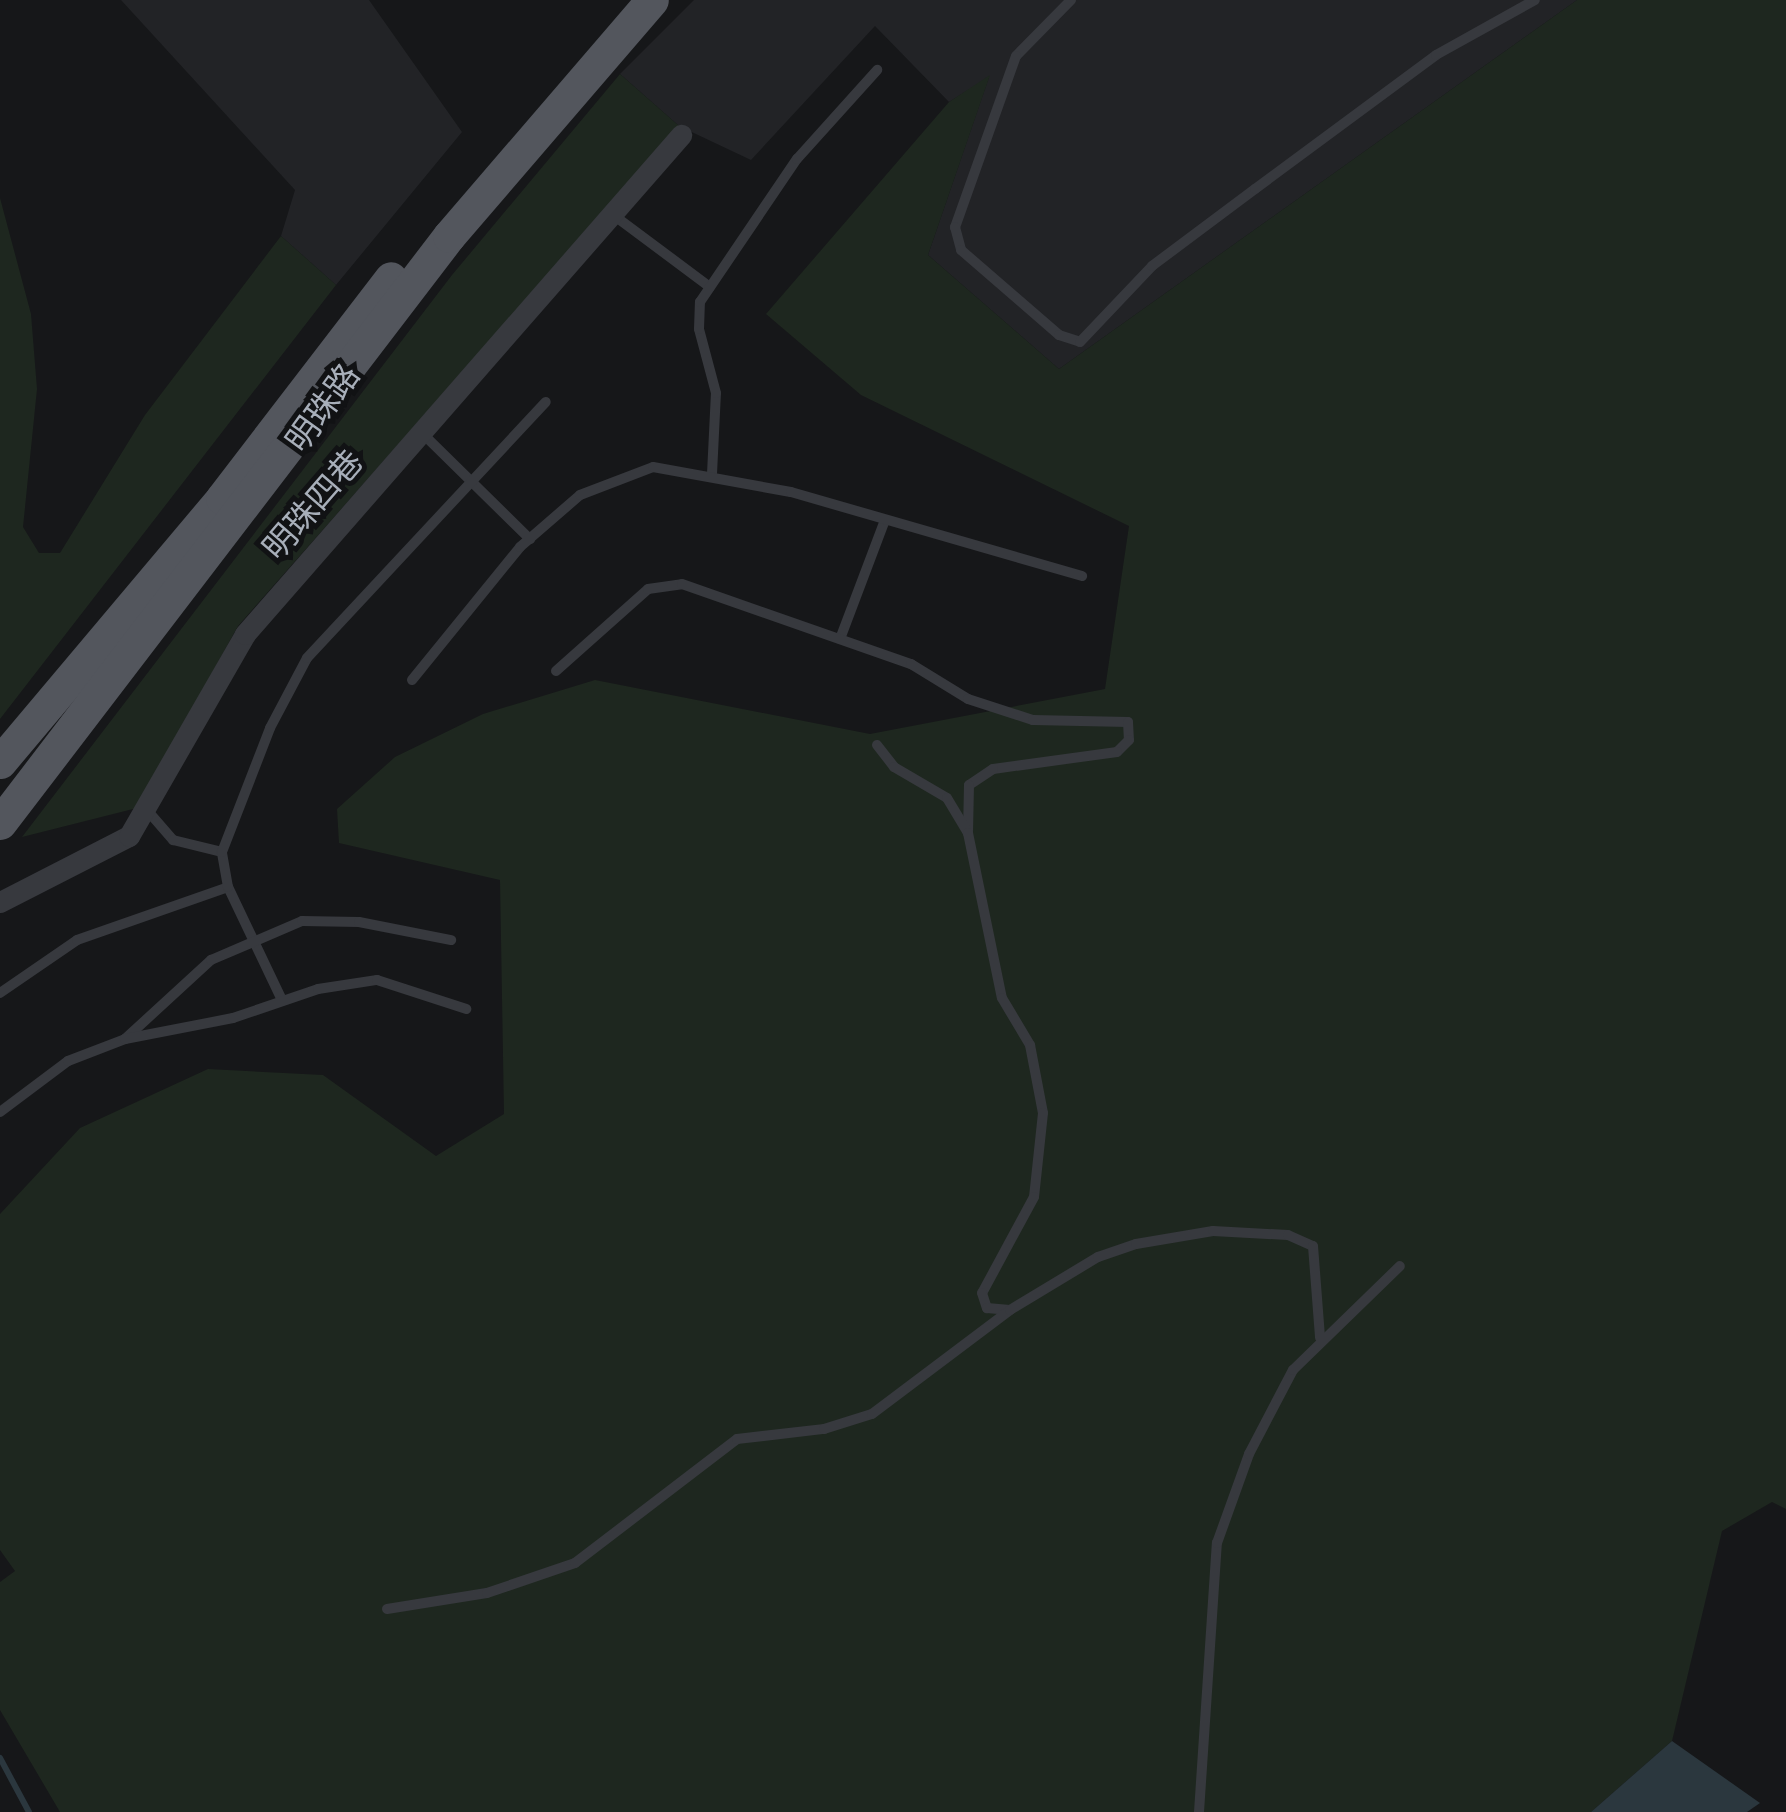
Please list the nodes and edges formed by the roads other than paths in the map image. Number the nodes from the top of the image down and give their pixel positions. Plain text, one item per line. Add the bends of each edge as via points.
1 (622, 0) edge
2 (652, 0) edge
3 (1071, 0) edge
4 (1535, 0) edge
5 (877, 70) dead end
6 (681, 135) dead end
7 (612, 214) junction
8 (710, 287) junction
9 (546, 402) dead end
10 (421, 432) junction
11 (712, 474) junction
12 (475, 485) junction
13 (885, 520) junction
14 (530, 539) junction
15 (1082, 576) dead end
16 (840, 639) junction
17 (556, 671) dead end
18 (412, 680) dead end
19 (877, 746) dead end
20 (0, 762) edge
21 (147, 811) junction
22 (0, 823) edge
23 (968, 833) junction
24 (222, 852) junction
25 (228, 887) junction
26 (0, 902) edge
27 (252, 937) junction
28 (452, 940) dead end
29 (0, 992) edge
30 (281, 998) junction
31 (466, 1009) dead end
32 (125, 1039) junction
33 (2, 1105) edge
34 (1400, 1266) dead end
35 (1010, 1310) junction
36 (1320, 1338) junction
37 (387, 1610) dead end
38 (1199, 1812) edge

1 - 20 main road, 明珠路
2 - 22 main road, 明珠路 via 449,236
3 - 4 lane via 1016,56 955,227 962,250 1059,335 1080,342 1169,253 1436,55
5 - 8 lane via 797,160
6 - 7 street, 明珠四巷
7 - 8 lane
7 - 10 street, 明珠四巷
8 - 11 lane via 699,329 716,393
9 - 12 lane
10 - 12 lane
10 - 21 street, 明珠四巷 via 245,634
11 - 13 lane
11 - 14 lane via 653,466 620,477 580,495
12 - 14 lane
12 - 24 lane via 308,658
13 - 15 lane
13 - 16 lane
14 - 18 lane
16 - 17 lane via 682,584 648,589
16 - 23 lane via 911,664 968,699 1034,720 1128,722 1129,740 1117,752 993,769 969,785
19 - 23 lane via 894,766 947,797
21 - 24 lane via 172,840
21 - 26 street, 明珠四巷 via 105,854
23 - 35 lane via 995,973 1030,1045 1043,1113 1034,1197 982,1293 987,1308
24 - 25 lane
25 - 27 lane
25 - 29 lane via 77,940
27 - 28 lane via 302,921 359,922
27 - 30 lane
27 - 32 lane via 211,960
30 - 31 lane via 376,980
30 - 32 lane via 233,1018
32 - 33 lane via 68,1061
34 - 36 lane
35 - 36 lane via 1098,1257 1136,1244 1214,1231 1288,1235 1312,1246
35 - 37 lane via 872,1414 824,1430 737,1439 574,1563 488,1593
36 - 38 lane via 1292,1370 1249,1454 1217,1543

